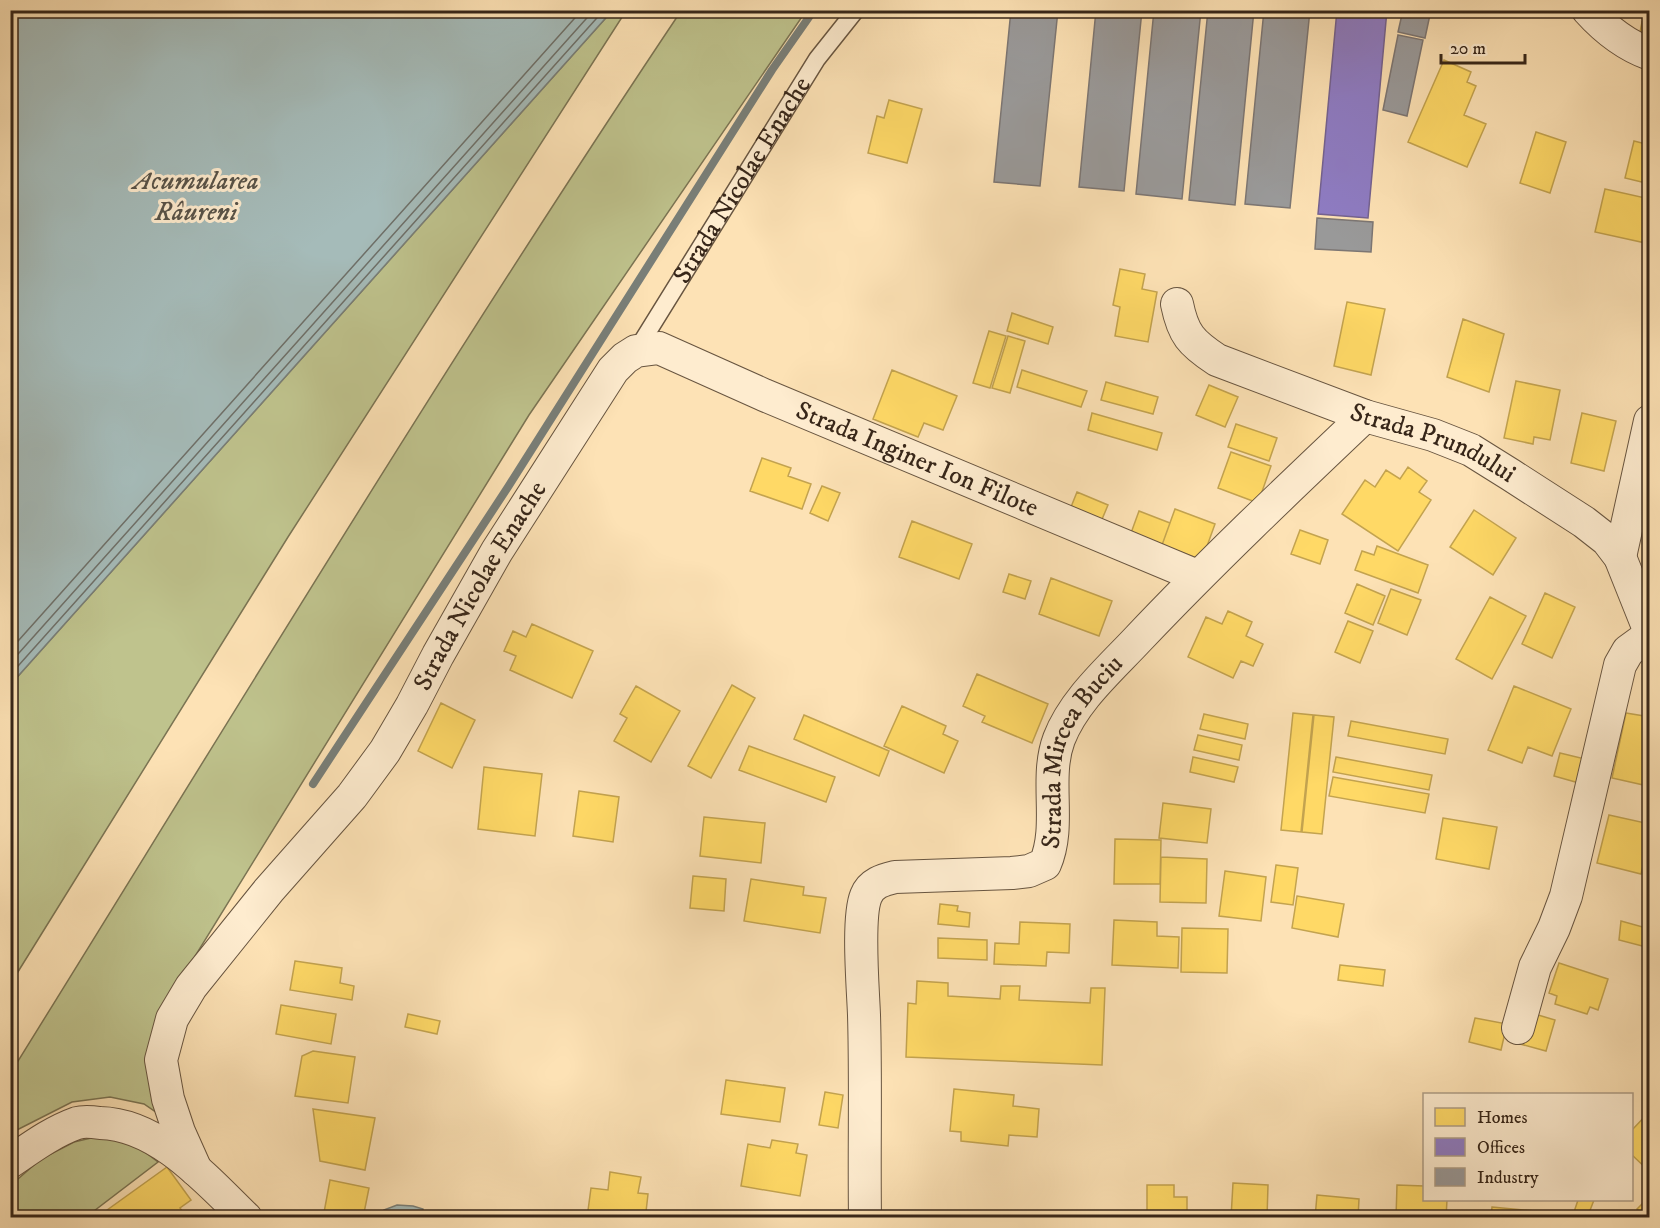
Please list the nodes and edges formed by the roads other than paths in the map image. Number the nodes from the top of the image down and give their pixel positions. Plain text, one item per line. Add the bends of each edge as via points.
1 (856, 10) edge
2 (1588, 10) edge
3 (1650, 54) edge
4 (1177, 304) dead end
5 (636, 351) junction
6 (1365, 416) junction
7 (1650, 421) edge
8 (1620, 557) junction
9 (1197, 576) junction
10 (1650, 633) edge
11 (1518, 1028) dead end
12 (10, 1162) edge
13 (196, 1170) junction
14 (246, 1218) edge
15 (865, 1218) edge

1 - 5 lane, Strada Nicolae Enache via 817,58
2 - 3 street via 1604,27
4 - 6 street, Strada Prundului via 1181,325 1189,337 1217,360
5 - 9 street, Strada Inginer Ion Filote via 659,348
5 - 13 street, Strada Nicolae Enache via 613,370 503,541 385,751 352,796 191,987 172,1019 161,1060 168,1099
6 - 8 street, Strada Prundului via 1471,450 1584,522 1607,540
6 - 9 street, Strada Mircea Buciu
7 - 8 street
8 - 10 street, Strada Prundului
9 - 15 street, Strada Mircea Buciu via 1071,716 1054,759 1053,833 1045,864 1012,873 895,877 879,881 866,894 862,907
10 - 11 street via 1628,651 1620,665 1566,896 1535,967
12 - 13 street via 48,1136 80,1122 111,1123 150,1135
13 - 14 street

